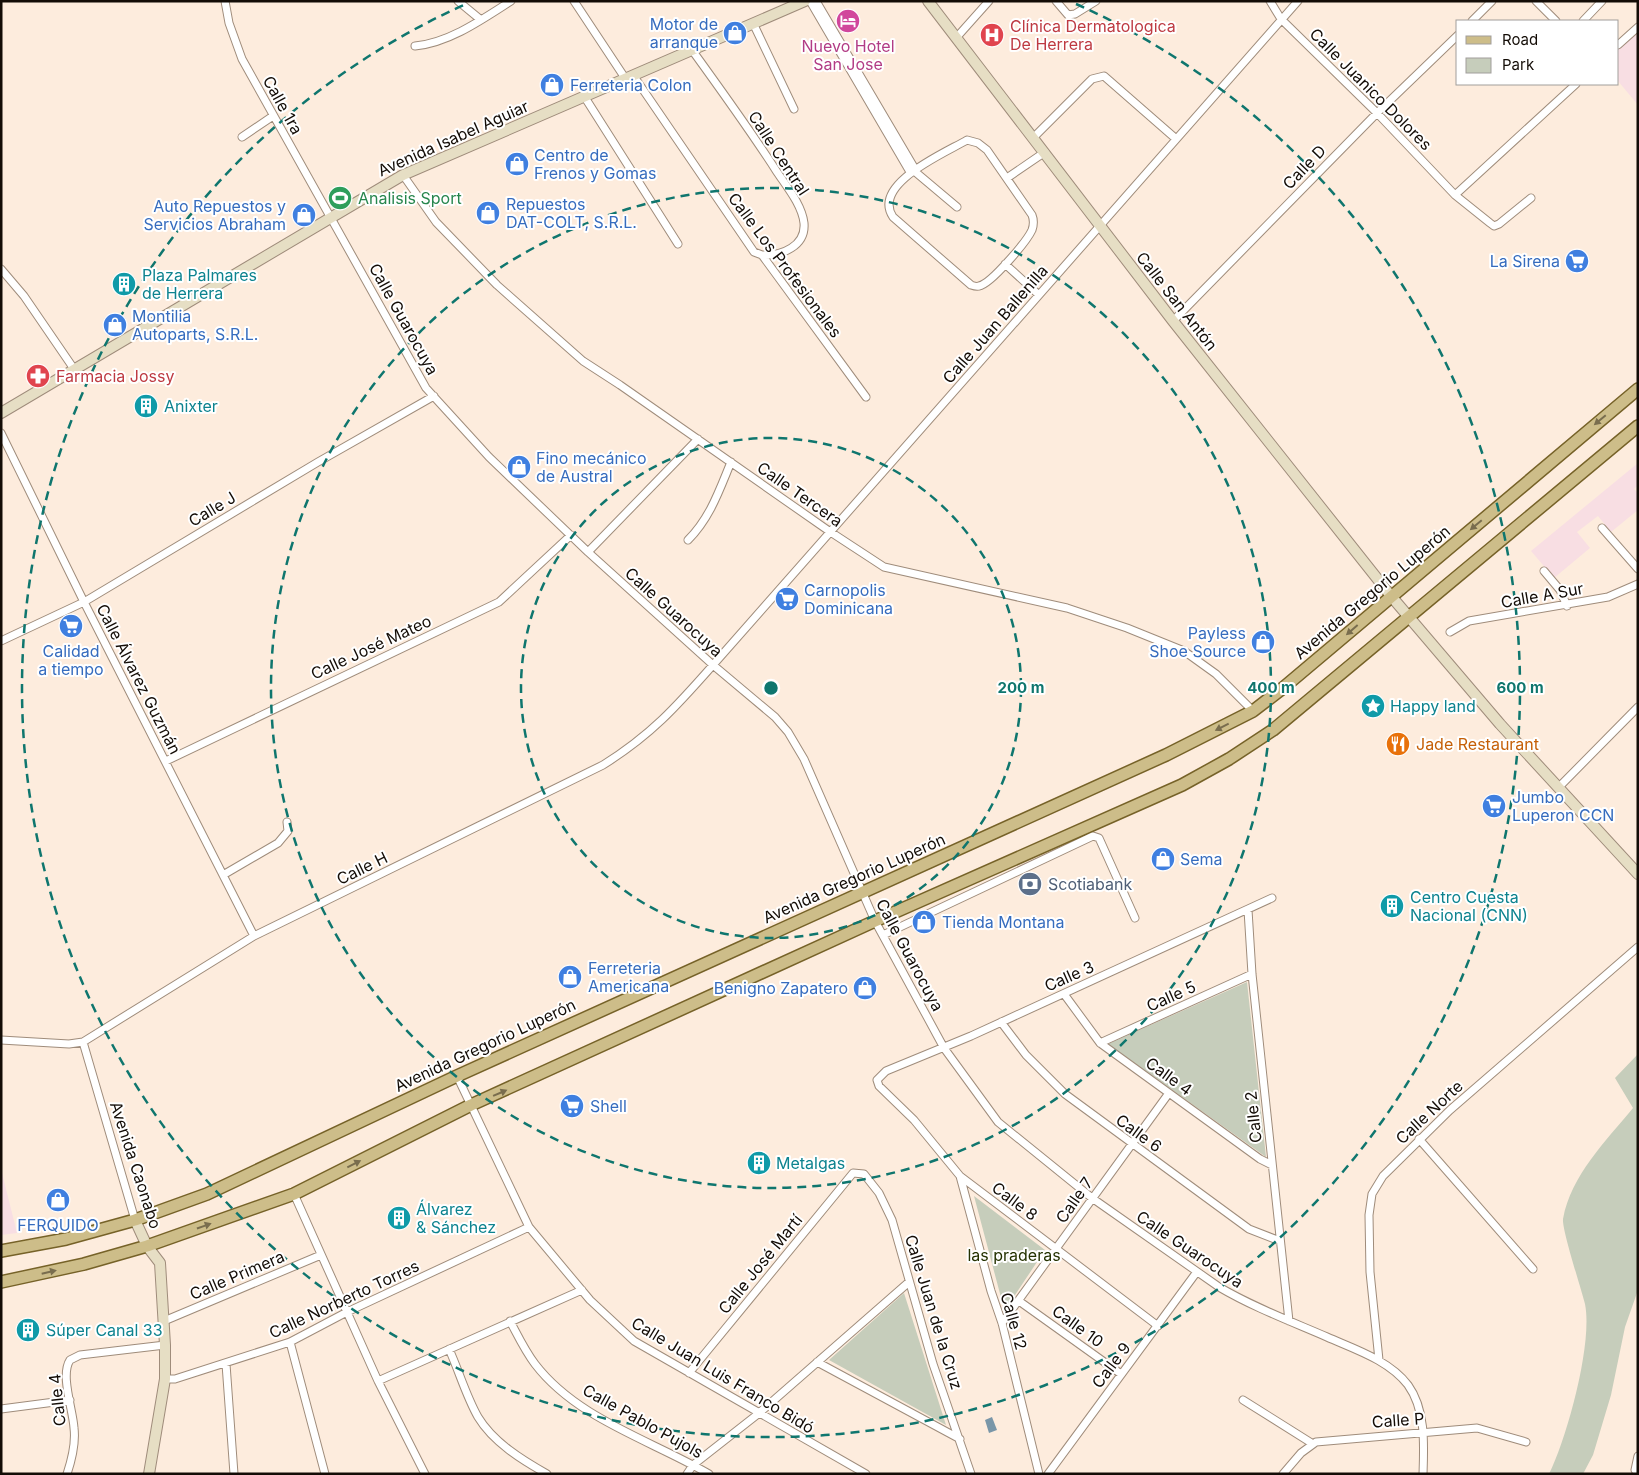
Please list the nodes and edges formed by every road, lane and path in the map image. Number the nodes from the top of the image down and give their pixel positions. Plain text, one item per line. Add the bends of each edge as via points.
1 (225, 1) edge
2 (458, 1) edge
3 (512, 1) edge
4 (574, 1) edge
5 (805, 1) edge
6 (810, 1) edge
7 (816, 1) edge
8 (928, 1) edge
9 (989, 1) edge
10 (1056, 1) edge
11 (1096, 1) edge
12 (1270, 1) edge
13 (1298, 1) edge
14 (1492, 1) edge
15 (1536, 1) edge
16 (1602, 1) edge
17 (1281, 19) junction
18 (481, 20) junction
19 (1473, 20) edge
20 (1555, 20) edge
21 (1584, 20) edge
22 (753, 23) junction
23 (1638, 27) edge
24 (1456, 37) edge
25 (956, 38) junction
26 (1619, 44) edge
27 (415, 46) dead end
28 (692, 50) junction
29 (629, 76) junction
30 (1575, 85) edge
31 (584, 96) junction
32 (794, 109) dead end
33 (1377, 113) junction
34 (273, 116) junction
35 (242, 137) dead end
36 (1034, 137) junction
37 (1175, 138) junction
38 (1045, 152) junction
39 (912, 170) junction
40 (402, 175) junction
41 (1007, 178) junction
42 (1455, 195) junction
43 (1531, 198) dead end
44 (957, 208) dead end
45 (331, 215) junction
46 (1099, 224) junction
47 (678, 244) dead end
48 (762, 255) junction
49 (1005, 264) junction
50 (1, 269) edge
51 (1039, 295) junction
52 (1173, 321) junction
53 (74, 369) junction
54 (1638, 389) edge
55 (434, 396) junction
56 (866, 397) dead end
57 (1, 413) edge
58 (1638, 426) edge
59 (1, 433) edge
60 (698, 439) junction
61 (731, 462) junction
62 (1602, 528) dead end
63 (829, 531) junction
64 (571, 535) junction
65 (688, 540) dead end
66 (588, 552) junction
67 (1638, 569) edge
68 (1544, 571) dead end
69 (1638, 584) edge
70 (1391, 596) junction
71 (84, 602) junction
72 (1567, 606) junction
73 (1408, 616) junction
74 (1450, 632) dead end
75 (1, 641) edge
76 (712, 666) junction
77 (1637, 710) edge
78 (1253, 711) junction
79 (166, 761) junction
80 (1558, 788) junction
81 (287, 822) dead end
82 (1638, 874) edge
83 (223, 875) junction
84 (862, 892) junction
85 (1272, 898) dead end
86 (1248, 910) junction
87 (1135, 918) dead end
88 (875, 921) junction
89 (883, 935) junction
90 (254, 936) junction
91 (1638, 947) edge
92 (1252, 974) junction
93 (1064, 994) junction
94 (1001, 1022) junction
95 (1, 1040) edge
96 (83, 1042) junction
97 (1100, 1043) junction
98 (944, 1048) junction
99 (457, 1076) junction
100 (878, 1078) joint
101 (1169, 1093) junction
102 (471, 1105) junction
103 (1419, 1139) junction
104 (1131, 1144) junction
105 (1272, 1165) junction
106 (853, 1173) joint
107 (960, 1176) junction
108 (294, 1194) junction
109 (1092, 1198) junction
110 (135, 1220) junction
111 (530, 1227) junction
112 (1280, 1241) junction
113 (147, 1246) junction
114 (1056, 1248) junction
115 (1, 1252) edge
116 (321, 1255) junction
117 (1533, 1269) dead end
118 (1196, 1273) junction
119 (1, 1282) edge
120 (909, 1282) junction
121 (582, 1290) junction
122 (1019, 1300) junction
123 (347, 1312) junction
124 (164, 1321) junction
125 (510, 1321) junction
126 (1289, 1321) junction
127 (1002, 1323) junction
128 (1158, 1326) junction
129 (290, 1342) junction
130 (165, 1345) junction
131 (449, 1349) junction
132 (1379, 1360) junction
133 (817, 1362) junction
134 (226, 1364) junction
135 (689, 1373) junction
136 (1121, 1374) junction
137 (165, 1378) junction
138 (378, 1381) junction
139 (70, 1400) junction
140 (1244, 1400) dead end
141 (1, 1409) edge
142 (758, 1414) junction
143 (1424, 1433) junction
144 (960, 1439) junction
145 (1526, 1442) dead end
146 (1313, 1444) junction
147 (1638, 1456) edge
148 (693, 1465) junction
149 (422, 1473) edge
150 (1638, 1473) edge
151 (67, 1474) edge
152 (149, 1474) edge
153 (234, 1474) edge
154 (325, 1474) edge
155 (547, 1474) edge
156 (687, 1474) edge
157 (709, 1474) edge
158 (866, 1474) edge
159 (972, 1474) edge
160 (1040, 1474) edge
161 (1048, 1474) edge
162 (1283, 1474) edge
163 (1423, 1474) edge

1 - 34 street, Calle 1ra via 242,59
2 - 18 street
3 - 18 street
4 - 29 street, Calle Los Profesionales
5 - 22 street, Avenida Isabel Aguiar
6 - 39 street
7 - 39 street
8 - 25 street, Calle San Antón
9 - 25 street
10 - 11 street via 1068,15
12 - 17 street, Calle Juanico Dolores
13 - 17 street, Calle Juan Ballenilla
14 - 19 street
15 - 20 street
16 - 21 street
17 - 33 street, Calle Juanico Dolores
17 - 37 street, Calle Juan Ballenilla
18 - 27 street via 440,40
22 - 28 street, Avenida Isabel Aguiar
22 - 32 street
23 - 26 street
24 - 33 street, Calle D
25 - 36 street, Calle San Antón
28 - 29 street, Avenida Isabel Aguiar
28 - 48 street, Calle Central via 750,130 797,203 804,221 804,233 798,242 781,254
29 - 31 street, Avenida Isabel Aguiar
29 - 48 street, Calle Los Profesionales via 754,252
30 - 42 street
31 - 40 street, Avenida Isabel Aguiar
31 - 47 street
33 - 42 street, Calle Juanico Dolores
33 - 52 street, Calle D
34 - 35 street
34 - 45 street, Calle 1ra
36 - 37 street via 1092,79 1104,76
36 - 38 street, Calle San Antón
37 - 46 street, Calle Juan Ballenilla
38 - 41 street
38 - 46 street, Calle San Antón
39 - 41 street via 968,140 987,150
39 - 44 street
39 - 49 street via 888,199 888,209 893,217 971,286 988,281
40 - 45 street, Avenida Isabel Aguiar
40 - 60 street, Calle Tercera via 436,222 507,294 583,361
41 - 49 street via 1034,222 1031,231
42 - 43 street, Calle Juanico Dolores via 1494,226
45 - 53 street, Avenida Isabel Aguiar
45 - 55 street, Calle Guarocuya via 426,388
46 - 51 street, Calle Juan Ballenilla
46 - 52 street, Calle San Antón
48 - 56 street, Calle Los Profesionales
49 - 51 street
50 - 53 street via 24,296
51 - 63 street, Calle Juan Ballenilla
52 - 70 street, Calle San Antón
53 - 57 street, Avenida Isabel Aguiar
54 -> 70 main road, Avenida Gregorio Luperón
55 - 64 street, Calle Guarocuya via 489,457
55 - 71 street, Calle J
58 - 73 main road
59 - 71 street, Calle Álvarez Guzmán
60 - 61 street, Calle Tercera
60 - 66 street
61 - 63 street, Calle Tercera
61 - 65 street via 708,516
62 - 67 street
63 - 76 street, Calle Juan Ballenilla
63 - 78 street, Calle Tercera via 884,566 1067,608 1184,651 1216,674
64 - 66 street, Calle Guarocuya
64 - 79 street, Calle José Mateo via 499,602
66 - 76 street, Calle Guarocuya
68 - 72 street via 1560,590
69 - 72 street, Calle A Sur via 1617,594
70 - 73 street, Calle San Antón
70 -> 78 main road, Avenida Gregorio Luperón
71 - 75 street, Calle J
71 - 79 street, Calle Álvarez Guzmán
72 - 74 street, Calle A Sur via 1469,621
73 - 80 street, Calle San Antón
73 - 88 main road via 1273,730 1229,759 1182,785
76 - 84 street, Calle Guarocuya via 775,717 788,732 804,759
76 - 90 street, Calle H via 663,721 603,765
77 - 80 street
78 -> 84 main road, Avenida Gregorio Luperón via 1166,755
79 - 83 street, Calle Álvarez Guzmán
80 - 82 street, Calle San Antón
81 - 83 street via 288,831 278,842
83 - 90 street, Calle Álvarez Guzmán
84 - 88 street, Calle Guarocuya
84 - 99 main road, Avenida Gregorio Luperón
85 - 86 street, Calle 3
86 - 92 street, Calle 2
86 - 93 street, Calle 3
87 - 89 street via 1100,838 1093,836
88 - 89 street, Calle Guarocuya
102 -> 88 main road
89 - 98 street, Calle Guarocuya
90 - 96 street, Calle H
91 - 103 street, Calle Norte
92 - 97 street, Calle 5
92 - 105 street, Calle 2
93 - 94 street, Calle 3
93 - 97 street, Calle 4
94 - 98 street, Calle 3
94 - 104 street, Calle 6 via 1045,1076
95 - 96 street, Calle H
96 - 110 street, Avenida Caonabo
97 - 101 street, Calle 4
98 - 100 street, Calle 3 via 886,1071
98 - 109 street, Calle Guarocuya via 998,1122
99 - 102 street, Calle Juan Luis Franco Bidó
99 - 110 main road, Avenida Gregorio Luperón via 207,1194
100 - 107 street, Calle 8 via 879,1086 914,1120
101 - 104 street, Calle 7
101 - 105 street, Calle 4
108 -> 102 main road
102 - 111 street, Calle Juan Luis Franco Bidó
103 - 117 street
103 - 132 street, Calle Norte via 1383,1176 1370,1204 1370,1272
104 - 109 street, Calle 7
104 - 112 street, Calle 6 via 1249,1229
105 - 112 street, Calle 2
106 - 120 street, Calle Juan de la Cruz via 864,1174 885,1204
106 - 135 street, Calle José Martí
107 - 114 street, Calle 8
107 - 127 street, Calle 12 via 990,1291
113 -> 108 main road
108 - 116 street
109 - 114 street, Calle 7
109 - 118 street, Calle Guarocuya
110 - 113 street, Avenida Caonabo
110 - 115 main road, Avenida Gregorio Luperón
111 - 121 street, Calle Juan Luis Franco Bidó
111 - 123 street, Calle Norberto Torres
112 - 126 street, Calle 2
119 -> 113 main road
113 - 124 street, Avenida Caonabo via 160,1263
114 - 122 street, Calle 7
114 - 128 street, Calle 8
116 - 123 street
116 - 124 street, Calle Primera
118 - 126 street, Calle Guarocuya via 1241,1300
118 - 128 street, Calle 9
120 - 133 street
120 - 144 street, Calle Juan de la Cruz via 933,1364
121 - 125 street
121 - 135 street, Calle Juan Luis Franco Bidó via 634,1342
122 - 127 street, Calle 7
122 - 136 street, Calle 10
123 - 129 street, Calle Norberto Torres
123 - 138 street
124 - 130 street, Avenida Caonabo
125 - 131 street
125 - 148 street, Calle Pablo Pujols via 536,1365 565,1393 605,1420
126 - 132 street, Calle Guarocuya
127 - 160 street, Calle 12
128 - 136 street, Calle 9
129 - 134 street, Calle Norberto Torres
129 - 154 street
130 - 137 street, Avenida Caonabo
130 - 139 street, Calle 4 via 72,1358 66,1372
131 - 138 street
131 - 155 street via 478,1417 492,1434 527,1463
132 - 143 street, Calle Guarocuya via 1407,1384
133 - 142 street
133 - 144 street
134 - 137 street, Calle Norberto Torres via 175,1379
134 - 153 street
135 - 142 street, Calle Juan Luis Franco Bidó
136 - 161 street, Calle 9
137 - 152 street, Avenida Caonabo
138 - 149 street
139 - 141 street
139 - 151 street, Calle 4 via 74,1447
140 - 146 street
142 - 148 street
142 - 158 street, Calle Juan Luis Franco Bidó
143 - 145 street, Calle P via 1477,1428
143 - 146 street, Calle P via 1355,1437
143 - 163 street, Calle Guarocuya
144 - 159 street, Calle Juan de la Cruz
146 - 162 street via 1301,1452
147 - 150 street via 1635,1470
148 - 156 street
148 - 157 street, Calle Pablo Pujols

